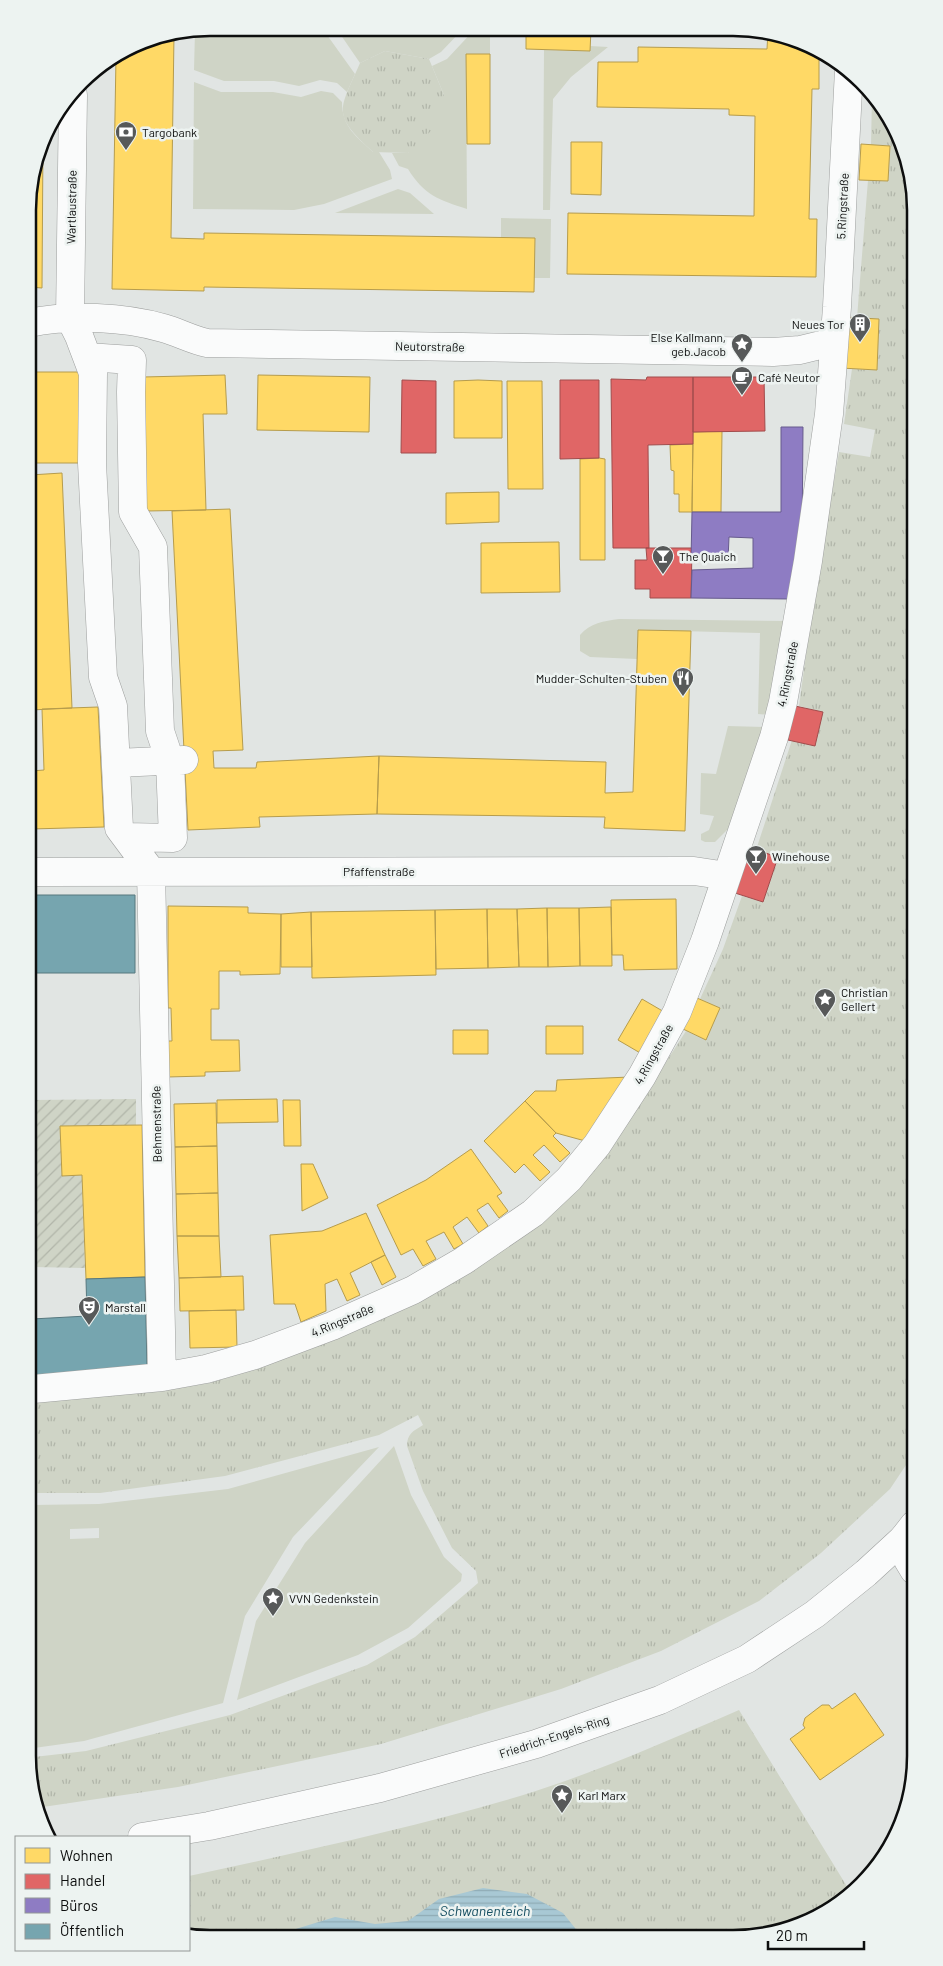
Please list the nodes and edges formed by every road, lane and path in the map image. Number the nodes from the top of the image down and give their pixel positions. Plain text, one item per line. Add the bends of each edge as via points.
1 (848, 80) edge
2 (73, 103) edge
3 (70, 318) junction
4 (37, 321) edge
5 (834, 342) junction
6 (87, 357) junction
7 (132, 483) junction
8 (94, 485) junction
9 (177, 760) junction
10 (116, 763) junction
11 (126, 838) junction
12 (151, 871) junction
13 (37, 872) edge
14 (727, 876) junction
15 (162, 1377) junction
16 (36, 1390) edge
17 (906, 1534) edge
18 (148, 1836) edge

1 - 5 street, 5.Ringstraße
2 - 3 street, Wartlaustraße
3 - 4 street, Neutorstraße
3 - 5 street, Neutorstraße via 135,322 207,343 773,352
3 - 6 street
5 - 14 street, 4.Ringstraße via 829,414 783,702
6 - 7 street via 132,360
6 - 8 street via 93,373
7 - 8 street
7 - 9 street via 133,512 152,547 160,731
8 - 10 street via 103,677 113,706
9 - 10 street
9 - 11 street via 173,838
10 - 11 street via 119,828
11 - 12 street
12 - 13 street, Pfaffenstraße
12 - 14 street, Pfaffenstraße via 694,870
12 - 15 street, Behmenstraße
14 - 15 street, 4.Ringstraße via 676,1012 642,1076 597,1145 569,1179 533,1213 455,1266 413,1290 350,1318 254,1355
15 - 16 street, 4.Ringstraße
17 - 18 street, Friedrich-Engels-Ring via 866,1573 815,1614 747,1659 660,1700 536,1744 380,1788 209,1826

